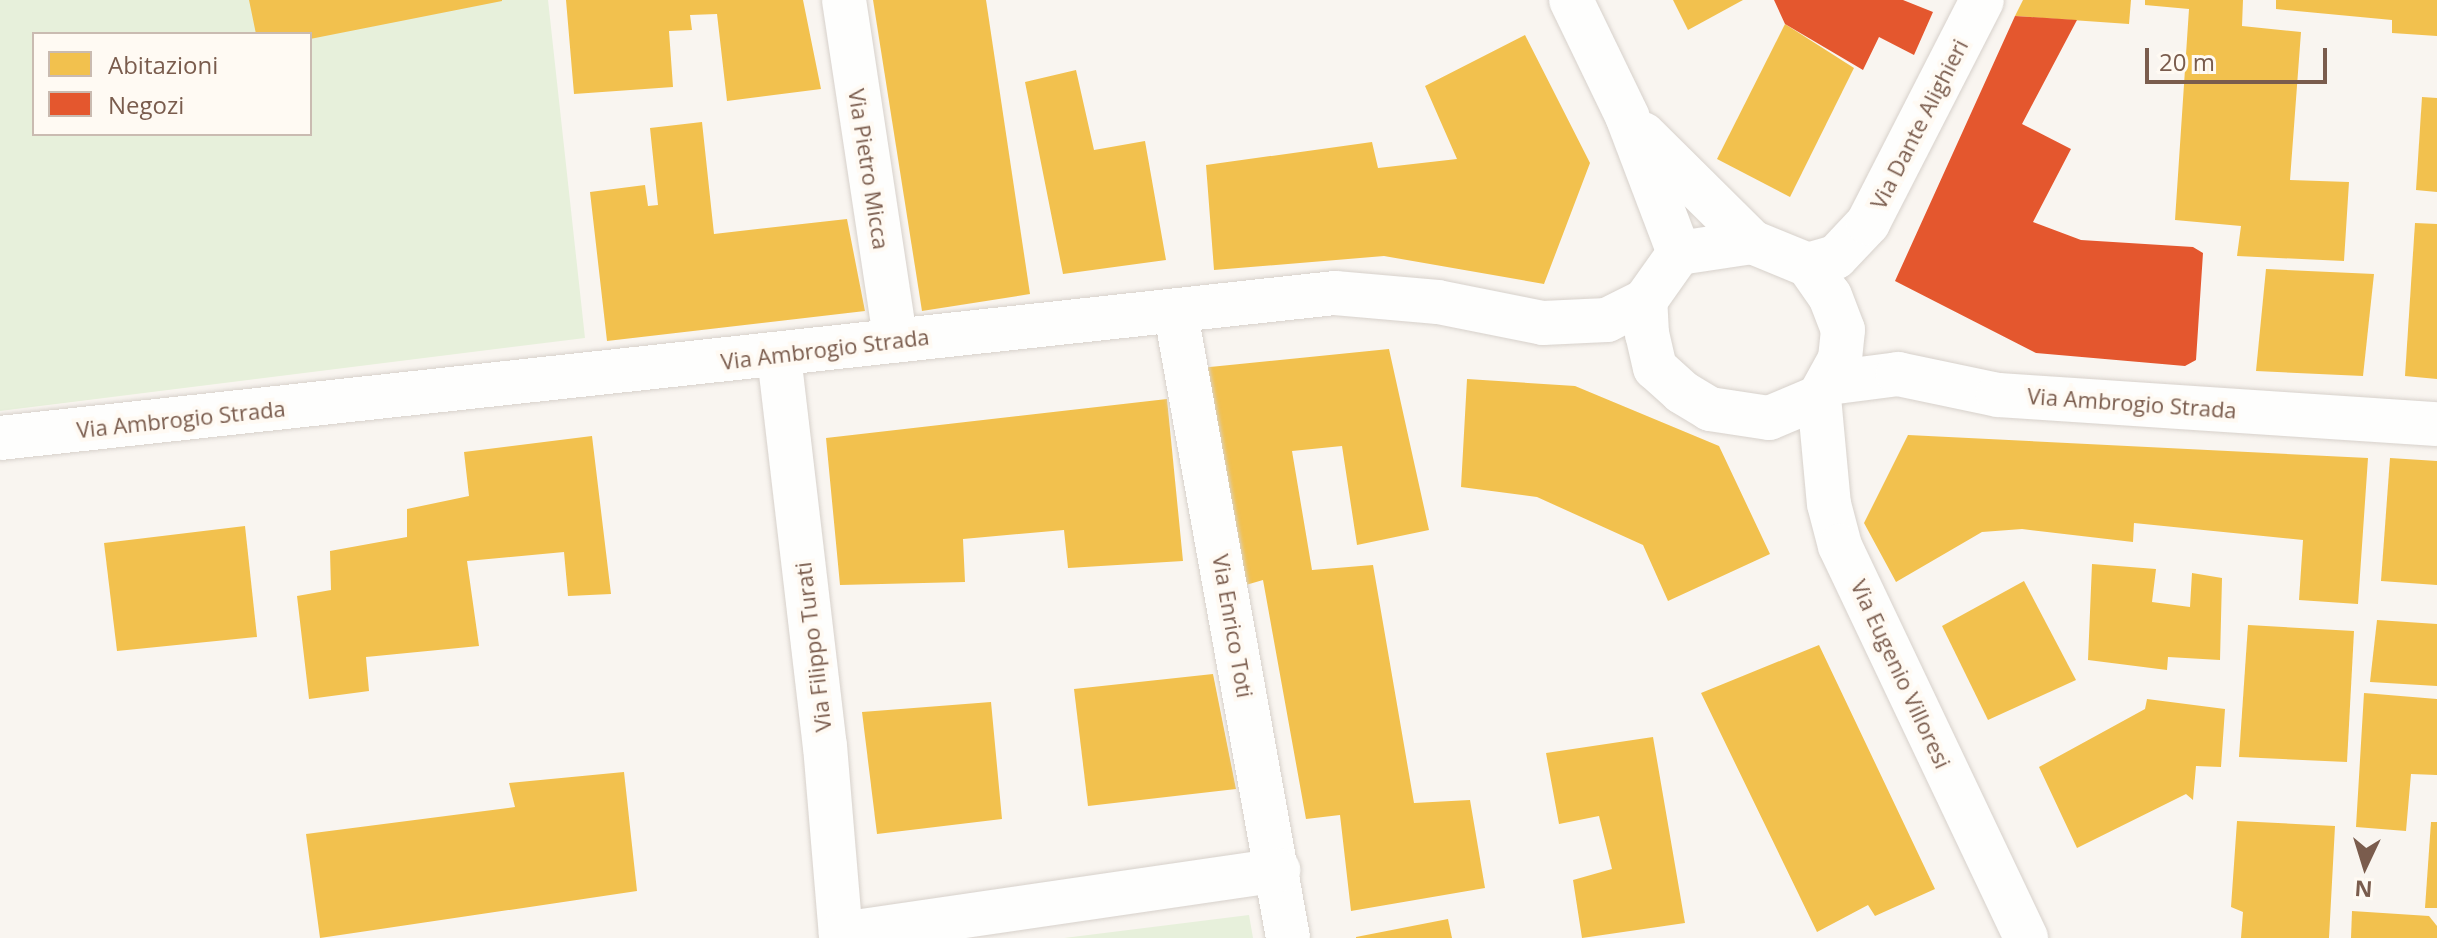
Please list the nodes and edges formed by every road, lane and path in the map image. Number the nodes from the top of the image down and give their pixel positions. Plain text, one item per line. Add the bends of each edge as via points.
1 (844, 0) edge
2 (1571, 0) edge
3 (1982, 0) edge
4 (1627, 116) junction
5 (1752, 242) junction
6 (1679, 253) junction
7 (1808, 265) junction
8 (1645, 301) junction
9 (1176, 314) junction
10 (895, 339) junction
11 (779, 356) junction
12 (1824, 390) junction
13 (2437, 424) edge
14 (0, 438) edge
15 (1278, 870) junction
16 (841, 936) edge
17 (1288, 938) edge
18 (2026, 938) edge

1 - 10 street, Via Pietro Micca
2 - 4 street
3 - 7 street, Via Dante Alighieri via 1868,223 1836,257
4 - 5 street via 1676,172
4 - 6 street
5 - 6 street
5 - 7 street
6 - 8 street
7 - 12 street via 1830,296 1843,330 1840,359
8 - 9 street, Via Ambrogio Strada via 1607,320 1543,323 1438,302 1335,293
8 - 12 street via 1655,368 1710,409 1769,418
9 - 10 street, Via Ambrogio Strada
9 - 15 street, Via Enrico Toti
10 - 11 street, Via Ambrogio Strada
11 - 14 street, Via Ambrogio Strada
11 - 16 street, Via Filippo Turati via 825,746
12 - 13 street, Via Ambrogio Strada via 1898,374 1998,395
12 - 18 street, Via Eugenio Villoresi via 1829,504 1840,546
15 - 16 street
15 - 17 street, Via Enrico Toti

